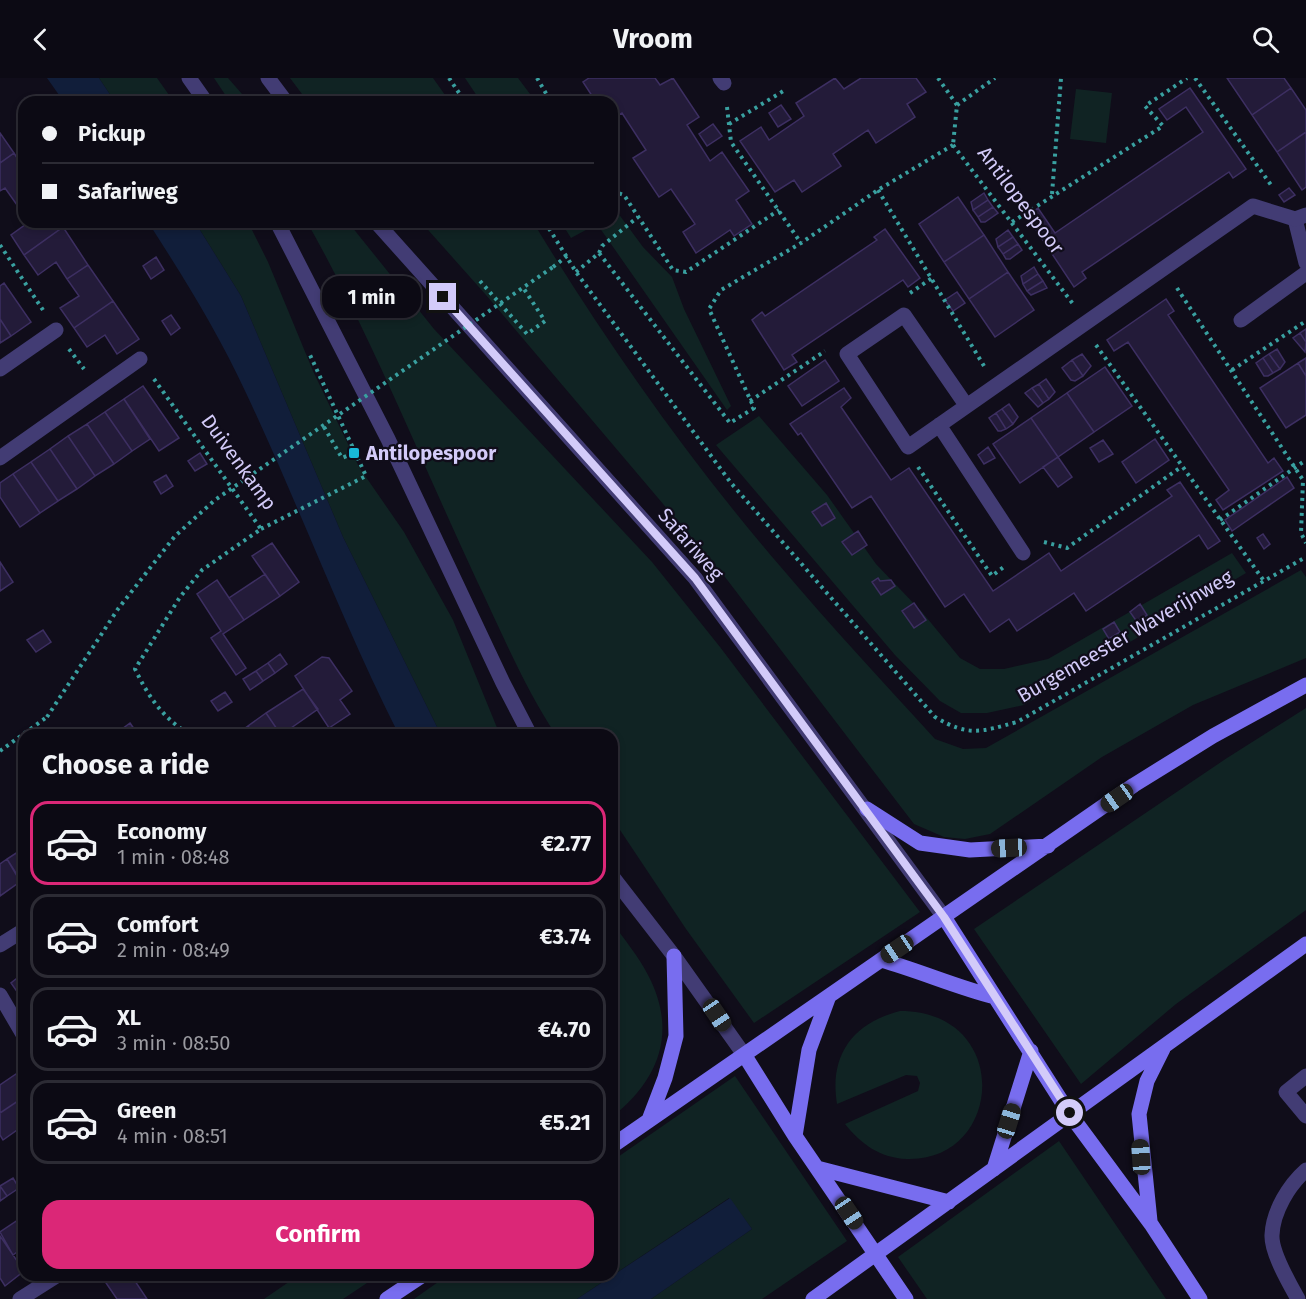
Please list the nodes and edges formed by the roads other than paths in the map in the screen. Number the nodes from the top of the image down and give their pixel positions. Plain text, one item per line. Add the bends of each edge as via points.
1 (189, 78) edge
2 (268, 78) edge
3 (202, 96) edge
4 (282, 96) edge
5 (1301, 217) edge
6 (280, 228) edge
7 (381, 228) edge
8 (1306, 263) edge
9 (1306, 273) edge
10 (1241, 320) dead end
11 (56, 330) dead end
12 (140, 359) road end
13 (0, 369) edge
14 (966, 405) junction
15 (939, 425) junction
16 (0, 458) edge
17 (1023, 553) dead end
18 (1306, 685) edge
19 (527, 729) edge
20 (867, 809) junction
21 (1048, 846) junction
22 (618, 884) edge
23 (944, 917) junction
24 (18, 934) edge
25 (1306, 944) edge
26 (0, 945) edge
27 (674, 956) junction
28 (881, 960) junction
29 (0, 995) edge
30 (829, 996) junction
31 (995, 997) junction
32 (18, 1026) edge
33 (1164, 1046) junction
34 (1031, 1052) junction
35 (744, 1056) junction
36 (1306, 1076) edge
37 (1070, 1113) junction
38 (1306, 1116) edge
39 (649, 1120) junction
40 (795, 1136) junction
41 (618, 1142) edge
42 (817, 1168) junction
43 (994, 1169) junction
44 (1306, 1170) edge
45 (948, 1202) junction
46 (1151, 1224) junction
47 (875, 1254) junction
48 (48, 1281) edge
49 (414, 1281) edge
50 (20, 1299) edge
51 (387, 1299) edge
52 (813, 1299) edge
53 (906, 1299) edge
54 (1200, 1299) edge
55 (1298, 1299) edge

1 - 3 street
2 - 4 street
5 - 8 street
5 - 14 street via 1253,206
6 - 19 street via 388,439
7 - 20 street, Safariweg via 695,578
9 - 10 street
11 - 13 street
12 - 16 street
14 - 15 street
14 - 15 street via 904,315 847,354 908,447
15 - 17 street
18 - 21 main road via 1213,736
20 - 21 main road via 920,843 970,850
20 - 23 street, Safariweg
21 - 23 main road
22 - 27 street
23 - 28 main road
23 - 31 main road
24 - 26 street
25 - 33 main road
27 - 35 street
27 - 39 main road via 676,1036
28 - 30 main road
28 - 31 main road
29 - 32 street
30 - 35 main road
30 - 40 main road via 809,1050
31 - 34 main road
33 - 37 main road
33 - 46 main road via 1147,1081 1139,1114
34 - 37 main road
34 - 43 main road
35 - 39 main road
35 - 40 main road
36 - 38 street via 1286,1092
37 - 43 main road
37 - 46 main road
39 - 41 main road
40 - 42 main road
42 - 45 main road
42 - 47 main road
43 - 45 main road
44 - 55 street via 1295,1180 1279,1208 1272,1236 1284,1273
45 - 47 main road
46 - 54 main road
47 - 52 main road
47 - 53 main road
48 - 50 street
49 - 51 main road

